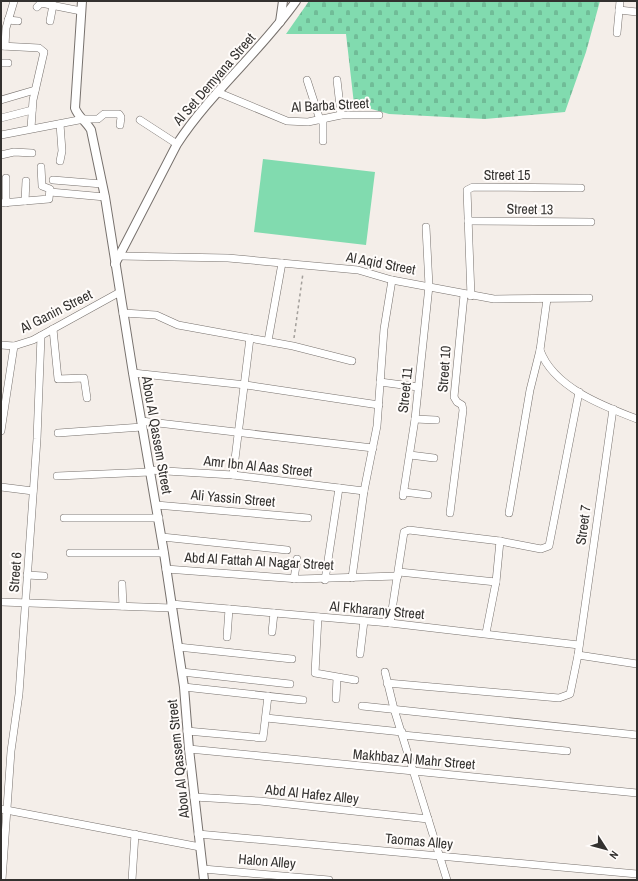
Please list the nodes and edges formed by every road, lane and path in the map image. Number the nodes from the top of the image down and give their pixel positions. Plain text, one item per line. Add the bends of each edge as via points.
1 (14, 1) edge
2 (82, 1) edge
3 (283, 1) edge
4 (296, 1) edge
5 (620, 1) edge
6 (53, 6) junction
7 (37, 7) dead end
8 (619, 10) junction
9 (81, 11) junction
10 (637, 12) edge
11 (8, 20) junction
12 (18, 21) dead end
13 (50, 21) dead end
14 (280, 23) junction
15 (617, 34) dead end
16 (3, 46) edge
17 (307, 80) dead end
18 (337, 80) dead end
19 (36, 90) junction
20 (217, 92) junction
21 (1, 100) edge
22 (32, 110) junction
23 (341, 115) junction
24 (378, 115) dead end
25 (1, 118) edge
26 (84, 120) junction
27 (140, 120) dead end
28 (322, 120) junction
29 (60, 124) junction
30 (120, 125) dead end
31 (31, 128) junction
32 (1, 135) edge
33 (323, 141) dead end
34 (176, 144) junction
35 (1, 154) edge
36 (32, 154) dead end
37 (60, 161) dead end
38 (42, 168) dead end
39 (6, 178) dead end
40 (54, 180) dead end
41 (26, 181) dead end
42 (102, 184) junction
43 (582, 188) dead end
44 (50, 192) junction
45 (105, 197) junction
46 (25, 201) junction
47 (3, 203) edge
48 (468, 221) junction
49 (591, 222) dead end
50 (426, 227) dead end
51 (119, 256) junction
52 (282, 263) junction
53 (115, 264) junction
54 (304, 265) junction
55 (392, 280) junction
56 (429, 286) junction
57 (120, 292) junction
58 (468, 295) junction
59 (589, 298) dead end
60 (548, 299) junction
61 (123, 313) junction
62 (53, 329) junction
63 (41, 336) junction
64 (250, 338) junction
65 (268, 342) junction
66 (1, 345) edge
67 (14, 346) junction
68 (293, 346) junction
69 (540, 350) junction
70 (352, 361) dead end
71 (132, 373) junction
72 (380, 382) junction
73 (246, 385) junction
74 (418, 387) junction
75 (579, 392) junction
76 (87, 398) dead end
77 (379, 405) junction
78 (613, 409) junction
79 (415, 419) junction
80 (637, 419) edge
81 (436, 420) dead end
82 (142, 424) junction
83 (1, 431) edge
84 (239, 431) junction
85 (58, 434) dead end
86 (373, 448) junction
87 (410, 455) junction
88 (434, 458) dead end
89 (149, 471) junction
90 (233, 475) junction
91 (57, 476) dead end
92 (1, 487) edge
93 (339, 488) junction
94 (33, 491) junction
95 (364, 491) junction
96 (428, 495) dead end
97 (156, 505) junction
98 (450, 513) dead end
99 (509, 513) dead end
100 (64, 518) dead end
101 (158, 518) junction
102 (308, 518) dead end
103 (162, 537) junction
104 (500, 541) junction
105 (287, 550) dead end
106 (70, 553) dead end
107 (164, 553) junction
108 (297, 559) dead end
109 (166, 569) junction
110 (399, 574) junction
111 (27, 576) junction
112 (44, 576) dead end
113 (352, 578) junction
114 (294, 579) junction
115 (325, 580) junction
116 (496, 582) junction
117 (122, 584) dead end
118 (1, 602) edge
119 (26, 602) junction
120 (123, 606) junction
121 (172, 606) junction
122 (229, 609) junction
123 (274, 613) junction
124 (318, 617) junction
125 (364, 621) junction
126 (390, 623) junction
127 (272, 632) dead end
128 (486, 633) junction
129 (227, 637) dead end
130 (579, 645) junction
131 (178, 647) junction
132 (360, 654) dead end
133 (578, 655) junction
134 (292, 659) dead end
135 (637, 664) edge
136 (182, 672) junction
137 (385, 672) dead end
138 (337, 678) junction
139 (355, 680) dead end
140 (388, 683) junction
141 (290, 684) dead end
142 (184, 687) junction
143 (268, 696) junction
144 (336, 699) dead end
145 (303, 700) dead end
146 (362, 706) dead end
147 (394, 709) junction
148 (266, 718) junction
149 (187, 731) junction
150 (402, 733) junction
151 (637, 735) edge
152 (189, 749) junction
153 (567, 751) dead end
154 (414, 772) junction
155 (637, 793) edge
156 (194, 797) junction
157 (4, 810) edge
158 (428, 819) junction
159 (135, 834) junction
160 (198, 834) junction
161 (200, 847) junction
162 (439, 856) junction
163 (202, 869) junction
164 (637, 874) edge
165 (2, 880) edge
166 (132, 880) edge
167 (204, 880) edge
168 (329, 880) edge
169 (447, 880) edge

1 - 11 street
2 - 9 street, Abou Al Qassem Street
3 - 14 street
4 - 14 street, Al Set Demyana Street
5 - 8 street
6 - 7 street via 39,3
6 - 9 street
6 - 13 street
8 - 10 street
8 - 15 street
9 - 26 street, Abou Al Qassem Street via 75,108
11 - 12 street
11 - 16 street
14 - 20 street, Al Set Demyana Street
16 - 19 street via 42,50 44,56
17 - 28 street
18 - 23 street
19 - 21 street
19 - 22 street
20 - 28 street, Al Barba Street via 278,118 298,122
20 - 34 street, Al Set Demyana Street
22 - 25 street
22 - 31 street
23 - 24 street, Al Barba Street
23 - 28 street, Al Barba Street
26 - 29 street
26 - 30 street via 100,118 104,114 119,114
26 - 42 street, Abou Al Qassem Street via 90,130
27 - 34 street
28 - 33 street
29 - 31 street
29 - 37 street
31 - 32 street
34 - 51 street, Al Set Demyana Street
35 - 36 street
38 - 44 street via 42,186 49,188
39 - 47 street
40 - 42 street
41 - 46 street
42 - 45 street, Abou Al Qassem Street
43 - 48 street, Street 15 via 469,188 466,193
44 - 45 street
44 - 46 street via 49,199
45 - 53 street, Abou Al Qassem Street
46 - 47 street
48 - 49 street, Street 13
48 - 58 street, Street 15
50 - 56 street, Street 11
51 - 52 street, Al Aqid Street via 228,258
51 - 53 street, Al Set Demyana Street
52 - 54 street, Al Aqid Street
52 - 65 street
53 - 57 street, Abou Al Qassem Street
54 - 55 street, Al Aqid Street via 363,270
54 - 68 path
55 - 56 street, Al Aqid Street
55 - 72 street via 384,329
56 - 58 street, Al Aqid Street
56 - 74 street, Street 11
57 - 61 street, Abou Al Qassem Street
57 - 62 street, Al Ganin Street
58 - 60 street, Al Aqid Street via 504,300
58 - 98 street, Street 10 via 454,397 462,405 463,410
59 - 60 street, Al Aqid Street
60 - 69 street
61 - 64 street via 156,315 178,325
61 - 71 street, Abou Al Qassem Street
62 - 63 street, Al Ganin Street
62 - 76 street via 58,379 85,379
63 - 67 street, Al Ganin Street
63 - 94 street, Street 6
64 - 65 street
64 - 73 street
65 - 68 street
66 - 67 street, Al Ganin Street
67 - 83 street
68 - 70 street
69 - 75 street via 551,372
69 - 99 street via 530,390
71 - 73 street
71 - 82 street, Abou Al Qassem Street
72 - 74 street
72 - 77 street
73 - 77 street
73 - 84 street
74 - 79 street, Street 11
75 - 78 street
75 - 104 street via 550,546 544,549
77 - 86 street
78 - 80 street
78 - 130 street, Street 7
79 - 81 street
79 - 87 street, Street 11
82 - 84 street
82 - 85 street
82 - 89 street, Abou Al Qassem Street
84 - 86 street
84 - 90 street
86 - 95 street
87 - 88 street
87 - 96 street, Street 11 via 404,494
89 - 90 street, Amr Ibn Al Aas Street
89 - 91 street, Amr Ibn Al Aas Street
89 - 97 street, Abou Al Qassem Street
90 - 93 street, Amr Ibn Al Aas Street
92 - 94 street
93 - 95 street, Amr Ibn Al Aas Street
93 - 115 street
94 - 111 street, Street 6
95 - 113 street
97 - 101 street, Abou Al Qassem Street
97 - 102 street, Ali Yassin Street
100 - 101 street
101 - 103 street, Abou Al Qassem Street
103 - 105 street
103 - 107 street, Abou Al Qassem Street
104 - 110 street via 409,530 402,535
104 - 116 street
106 - 107 street, Abd Al Fattah Al Nagar Street
107 - 109 street, Abou Al Qassem Street
108 - 114 street
109 - 114 street, Abd Al Fattah Al Nagar Street
109 - 121 street, Abou Al Qassem Street
110 - 113 street, Abd Al Fattah Al Nagar Street
110 - 116 street, Abd Al Fattah Al Nagar Street
110 - 126 street
111 - 112 street
111 - 119 street, Street 6
113 - 115 street, Abd Al Fattah Al Nagar Street
114 - 115 street, Abd Al Fattah Al Nagar Street
116 - 128 street
117 - 120 street
118 - 119 street, Al Fkharany Street
119 - 120 street, Al Fkharany Street
119 - 157 street, Street 6 via 19,694
120 - 121 street, Al Fkharany Street
121 - 122 street, Al Fkharany Street
121 - 131 street, Abou Al Qassem Street
122 - 123 street, Al Fkharany Street
122 - 129 street
123 - 124 street, Al Fkharany Street
123 - 127 street
124 - 125 street, Al Fkharany Street
124 - 138 street via 314,673
125 - 126 street, Al Fkharany Street
125 - 132 street
126 - 128 street, Al Fkharany Street
128 - 130 street, Al Fkharany Street
130 - 133 street, Street 7
131 - 134 street
131 - 136 street, Abou Al Qassem Street
133 - 135 street
133 - 140 street, Street 7 via 571,692 564,697
136 - 141 street
136 - 142 street, Abou Al Qassem Street
137 - 140 street
138 - 139 street
138 - 144 street
140 - 147 street
142 - 143 street
142 - 149 street, Abou Al Qassem Street
143 - 145 street
143 - 148 street
146 - 147 street
147 - 150 street
147 - 151 street
148 - 149 street via 262,738
148 - 150 street
149 - 152 street, Abou Al Qassem Street
150 - 153 street
150 - 154 street
152 - 154 street, Makhbaz Al Mahr Street
152 - 156 street, Abou Al Qassem Street
154 - 155 street, Makhbaz Al Mahr Street
154 - 158 street
156 - 158 street, Abd Al Hafez Alley via 260,801
156 - 160 street, Abou Al Qassem Street
157 - 159 street
157 - 165 street, Street 6
158 - 162 street
159 - 161 street
159 - 166 street
160 - 161 street, Abou Al Qassem Street
160 - 162 street, Taomas Alley
161 - 163 street, Abou Al Qassem Street
162 - 164 street, Taomas Alley
162 - 169 street
163 - 167 street, Abou Al Qassem Street
163 - 168 street, Halon Alley

